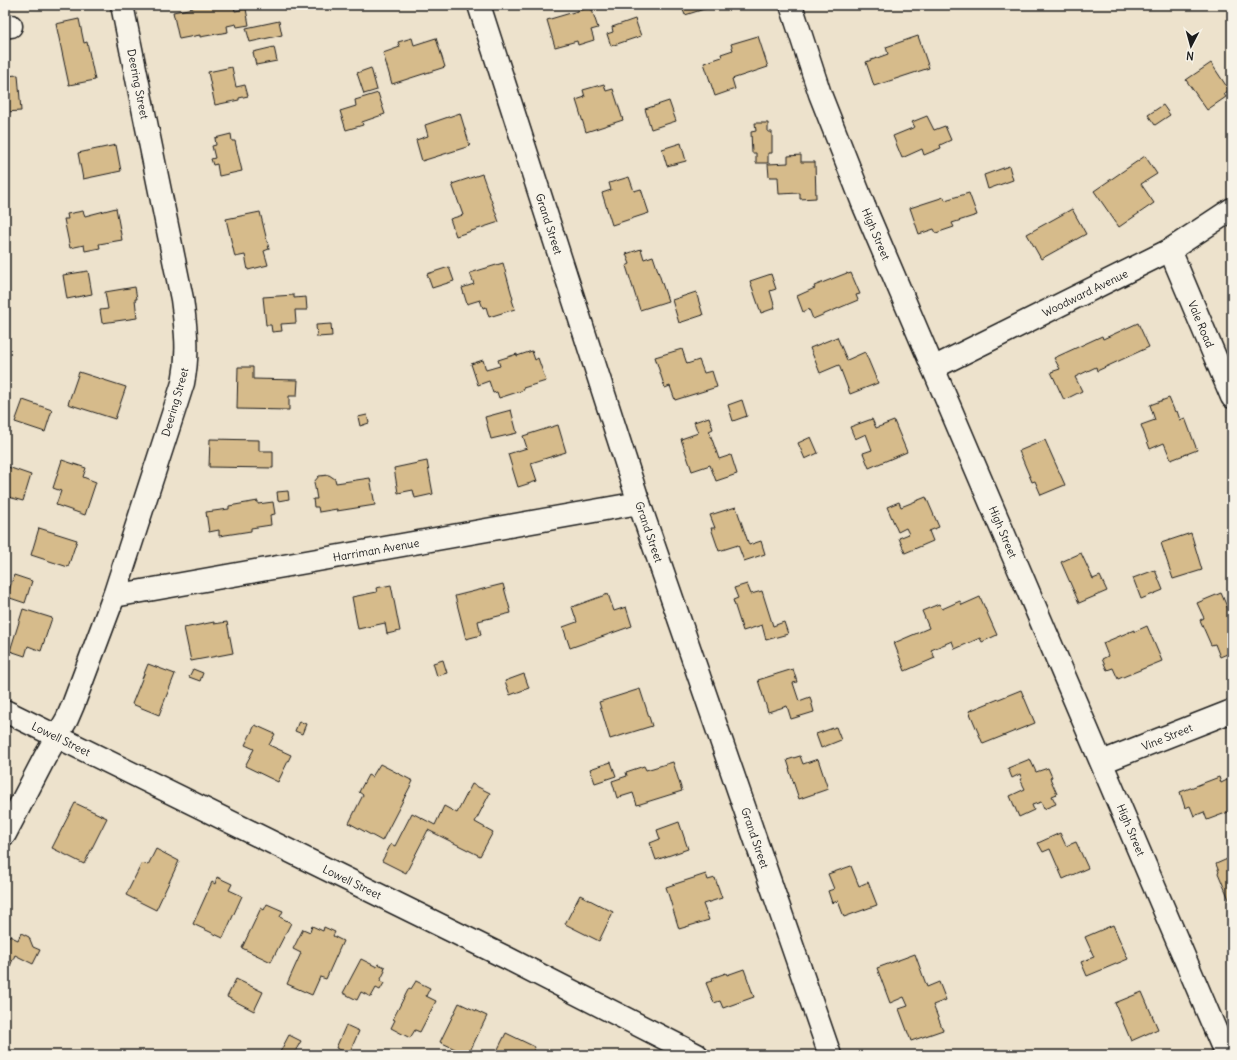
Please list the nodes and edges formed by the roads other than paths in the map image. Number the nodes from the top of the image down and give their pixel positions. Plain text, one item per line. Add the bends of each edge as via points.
1 (122, 5) edge
2 (479, 5) edge
3 (791, 5) edge
4 (1232, 209) edge
5 (1170, 250) junction
6 (933, 368) junction
7 (1232, 397) edge
8 (638, 503) junction
9 (114, 596) junction
10 (5, 711) edge
11 (1232, 711) edge
12 (57, 737) junction
13 (1102, 762) junction
14 (5, 834) edge
15 (697, 1055) edge
16 (830, 1055) edge
17 (1226, 1055) edge

1 - 9 street, Deering Street via 182,299 187,350 183,383
2 - 8 street, Grand Street
3 - 6 street, High Street via 836,136
4 - 5 street, Woodward Avenue
5 - 6 street, Woodward Avenue
5 - 7 street, Vale Road
6 - 13 street, High Street
8 - 9 street, Harriman Avenue
8 - 16 street, Grand Street
9 - 12 street, Deering Street via 73,705
10 - 12 street, Lowell Street
11 - 13 street, Vine Street
12 - 14 street, Deering Street
12 - 15 street, Lowell Street via 508,958
13 - 17 street, High Street

